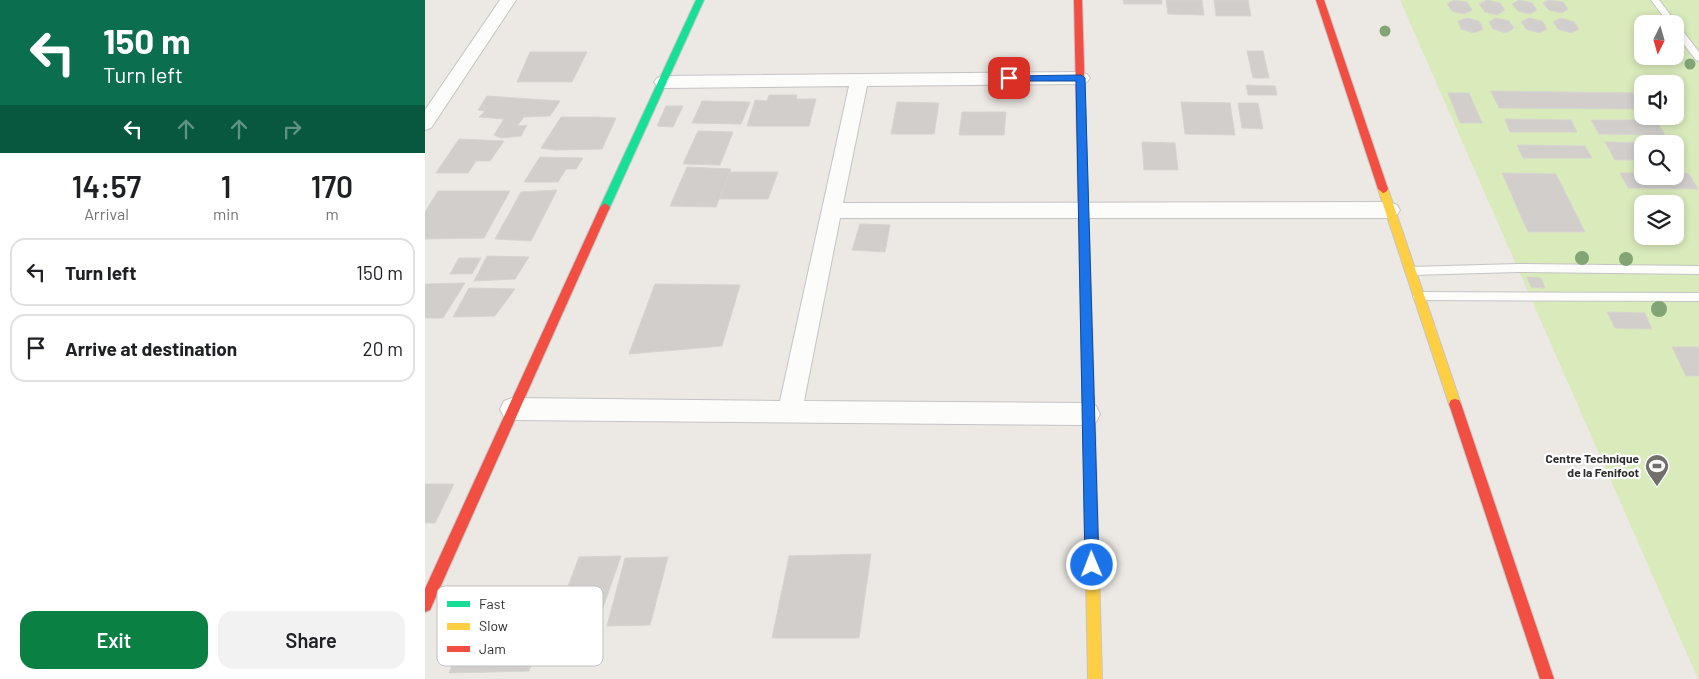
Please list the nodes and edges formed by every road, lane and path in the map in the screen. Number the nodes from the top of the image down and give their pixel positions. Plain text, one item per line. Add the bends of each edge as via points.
1 (508, 0) edge
2 (700, 0) edge
3 (1078, 0) edge
4 (1319, 0) edge
5 (1655, 0) edge
6 (1666, 15) edge
7 (1684, 38) edge
8 (1699, 58) edge
9 (1081, 78) junction
10 (859, 80) junction
11 (663, 82) junction
12 (425, 123) edge
13 (1390, 210) junction
14 (831, 211) junction
15 (1083, 211) junction
16 (1699, 270) edge
17 (1410, 271) junction
18 (1419, 296) junction
19 (1699, 297) edge
20 (512, 409) junction
21 (790, 412) junction
22 (1088, 414) junction
23 (425, 605) edge
24 (1095, 679) edge
25 (1547, 679) edge

1 - 12 street
2 - 11 street
3 - 9 street
4 - 13 street
5 - 6 lane
7 - 8 lane
9 - 10 street
9 - 15 street
10 - 11 street
10 - 14 street
11 - 20 street
13 - 15 street
13 - 17 street
14 - 15 street
14 - 21 street
15 - 22 street
16 - 17 lane via 1518,268
17 - 18 street
18 - 19 lane
18 - 25 street
20 - 21 street
20 - 23 street
21 - 22 street
22 - 24 street

